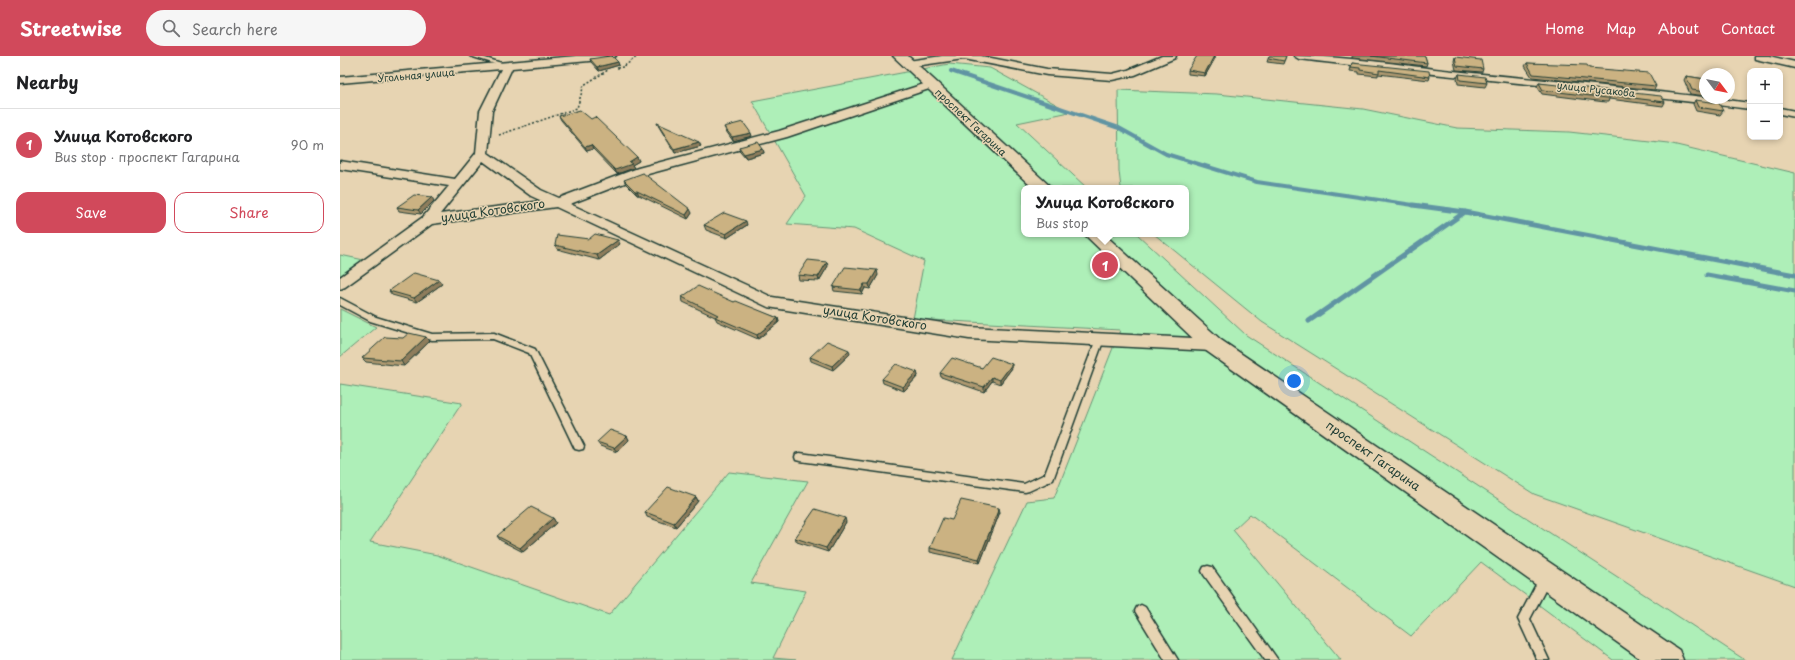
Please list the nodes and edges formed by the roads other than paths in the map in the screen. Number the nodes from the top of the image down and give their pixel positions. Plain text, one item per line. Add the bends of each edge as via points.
1 (474, 56) edge
2 (611, 56) edge
3 (964, 56) edge
4 (1171, 56) edge
5 (1299, 56) edge
6 (1759, 57) edge
7 (904, 60) edge
8 (1795, 65) edge
9 (508, 66) junction
10 (340, 80) edge
11 (931, 85) junction
12 (1747, 106) edge
13 (1783, 112) edge
14 (1795, 114) edge
15 (483, 147) junction
16 (340, 165) edge
17 (458, 183) junction
18 (1040, 185) edge
19 (559, 203) junction
20 (428, 220) junction
21 (1096, 237) edge
22 (340, 284) edge
23 (340, 301) edge
24 (1100, 339) junction
25 (1213, 345) junction
26 (579, 446) dead end
27 (800, 457) dead end
28 (1208, 571) dead end
29 (1546, 576) junction
30 (1141, 611) dead end
31 (1172, 660) edge
32 (1272, 660) edge
33 (1543, 660) edge
34 (1668, 660) edge

1 - 9 lane
2 - 9 street, Угольная улица
3 - 4 street via 1047,72 1112,77 1131,73
3 - 7 street
5 - 12 street, улица Русакова
6 - 8 street
7 - 11 main road, проспект Гагарина
9 - 10 street, Угольная улица
9 - 15 street via 486,111
11 - 18 main road, проспект Гагарина
11 - 19 street, улица Котовского via 783,134 643,171
13 - 14 street
15 - 17 street
15 - 19 street, улица Котовского via 536,193
16 - 17 street
17 - 20 street
19 - 20 street, улица Котовского
19 - 24 street, улица Котовского via 768,302 969,333
20 - 22 street
21 - 25 main road, проспект Гагарина
23 - 26 lane via 373,319 432,337 494,336 532,351
24 - 25 street, улица Котовского
24 - 27 lane via 1049,477 1025,488
25 - 29 main road, проспект Гагарина
28 - 32 lane
29 - 33 lane via 1524,619
29 - 34 main road, проспект Гагарина
30 - 31 lane

